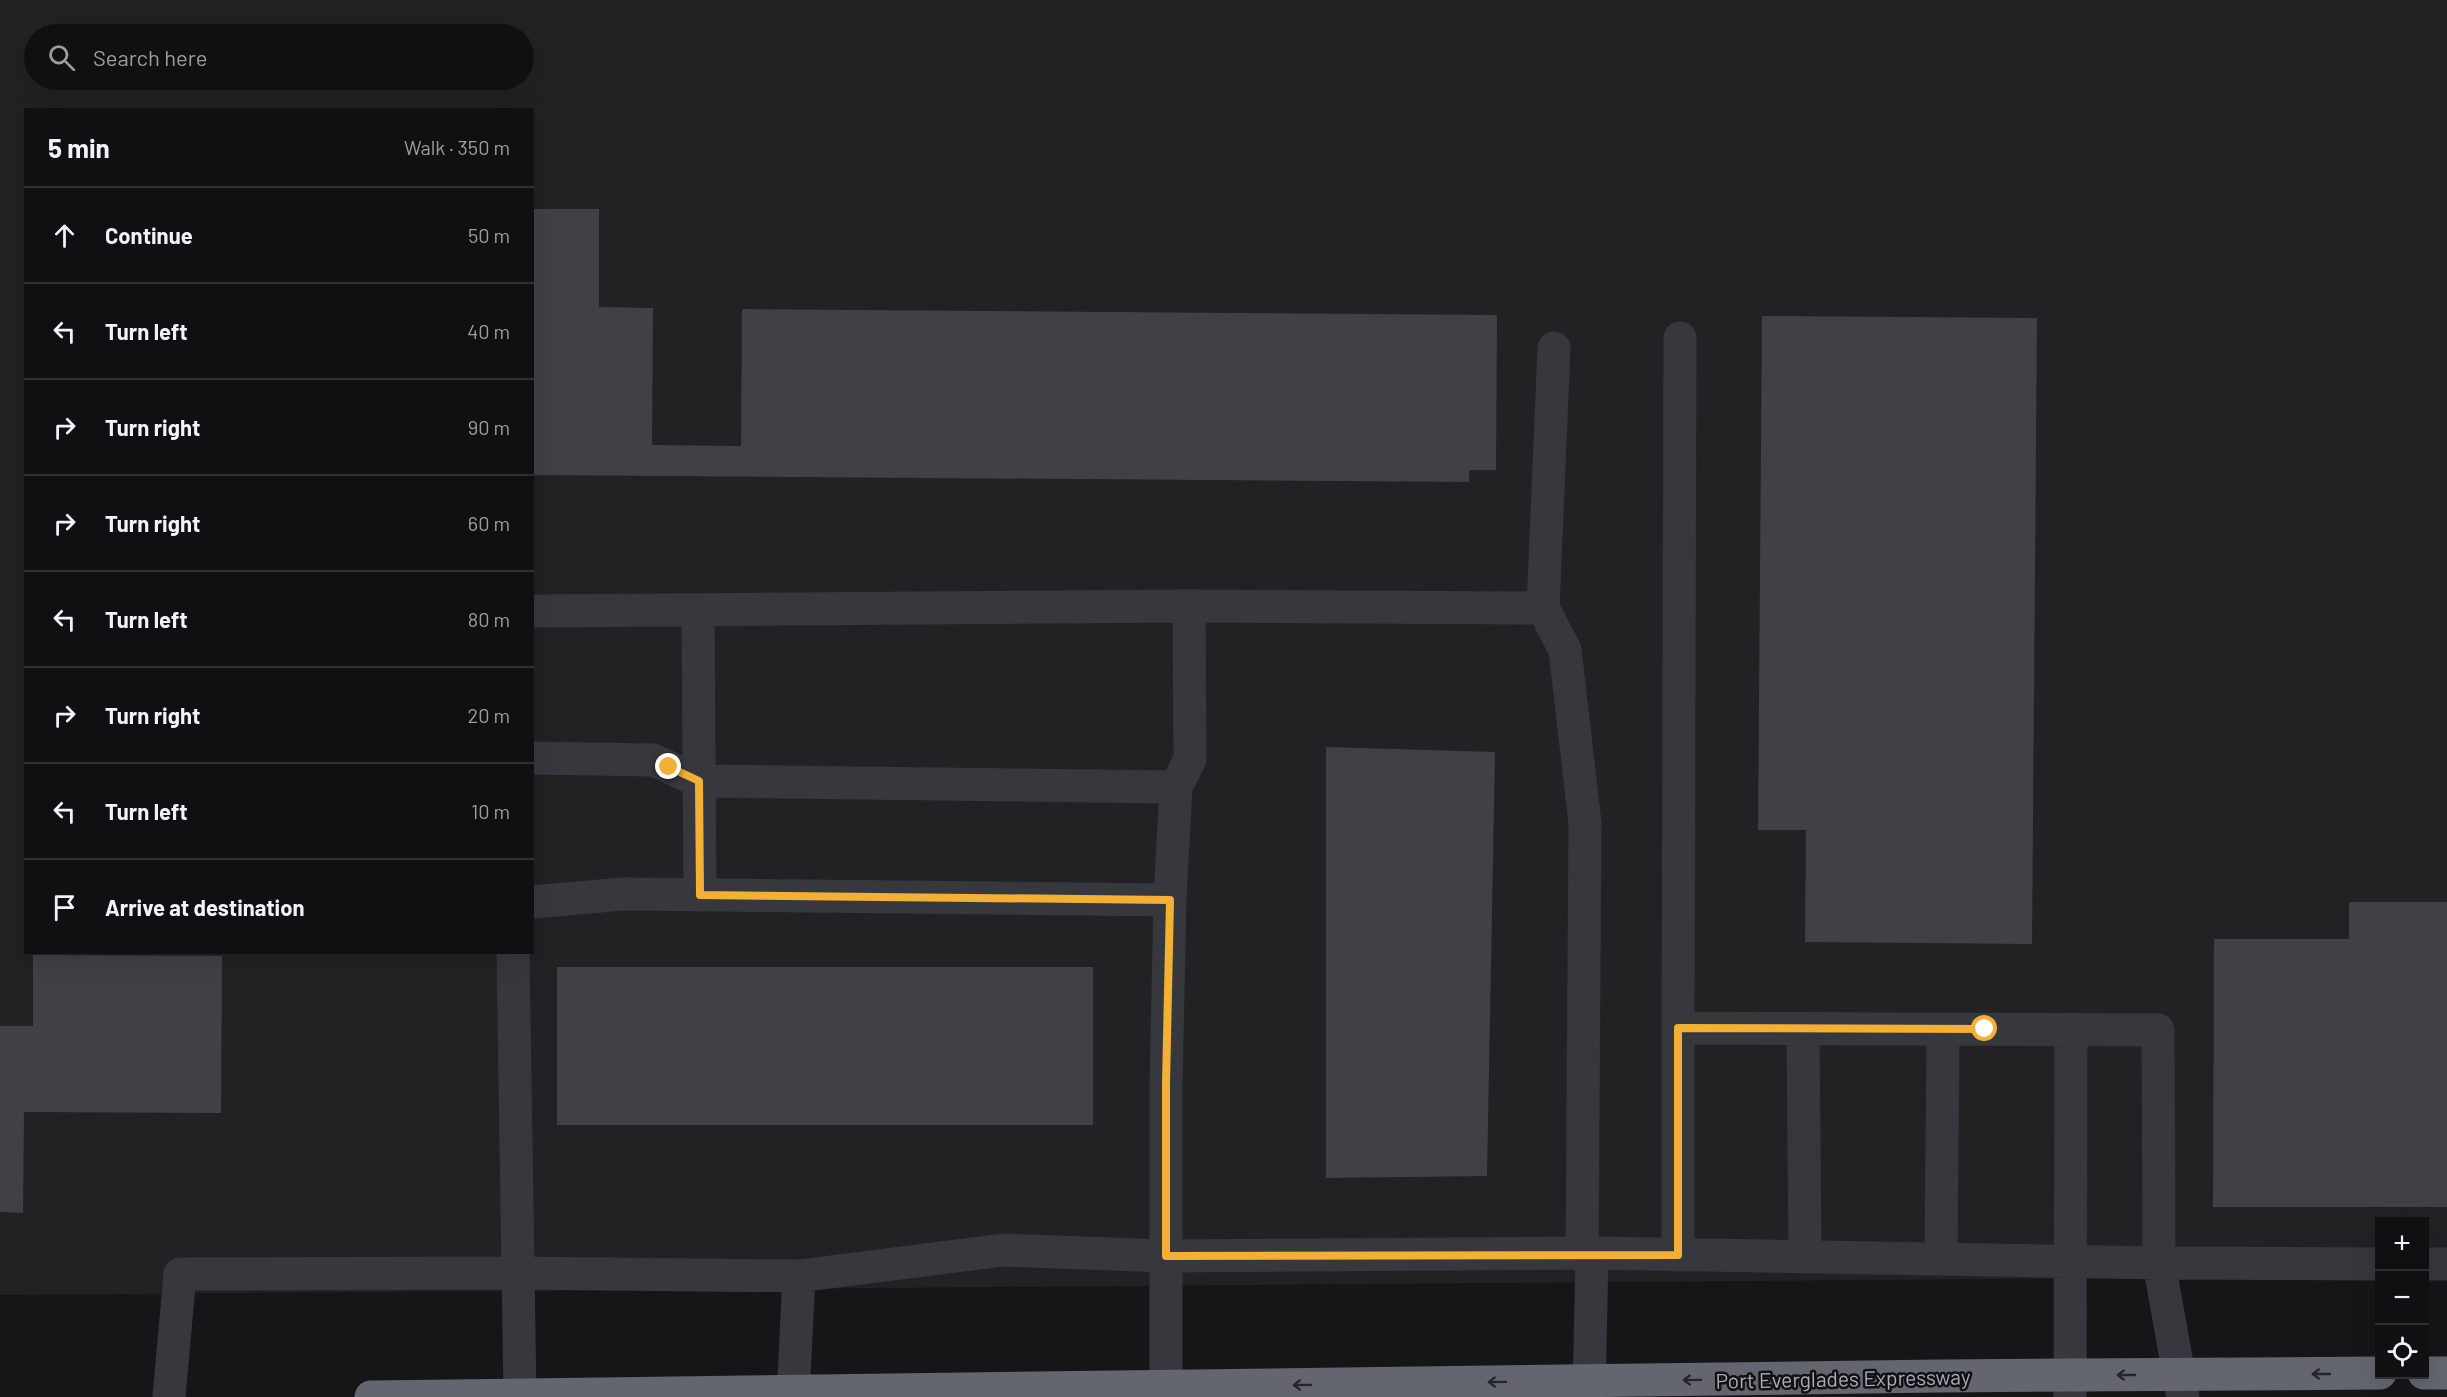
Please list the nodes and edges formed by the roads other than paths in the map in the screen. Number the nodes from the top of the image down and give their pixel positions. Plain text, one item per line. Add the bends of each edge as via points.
1 (1680, 338) dead end
2 (1554, 348) dead end
3 (1189, 606) junction
4 (1543, 608) junction
5 (698, 610) junction
6 (534, 611) edge
7 (534, 758) edge
8 (699, 781) junction
9 (1176, 787) junction
10 (700, 895) junction
11 (1170, 900) junction
12 (534, 902) edge
13 (513, 954) edge
14 (1678, 1028) junction
15 (1803, 1029) junction
16 (1943, 1029) junction
17 (2071, 1029) junction
18 (1587, 1253) junction
19 (1678, 1255) junction
20 (1166, 1256) junction
21 (1804, 1257) junction
22 (1941, 1260) junction
23 (2071, 1262) junction
24 (2159, 1263) junction
25 (2375, 1264) edge
26 (2429, 1264) edge
27 (2447, 1264) edge
28 (518, 1273) junction
29 (799, 1276) junction
30 (2375, 1373) edge
31 (2429, 1373) edge
32 (2447, 1373) edge
33 (169, 1397) edge
34 (371, 1397) edge
35 (520, 1397) edge
36 (793, 1397) edge
37 (1166, 1397) edge
38 (1589, 1397) edge
39 (2070, 1397) edge
40 (2183, 1397) edge

1 - 14 lane
2 - 4 lane
3 - 4 lane
3 - 5 lane
3 - 9 lane via 1190,759
4 - 18 lane via 1565,650 1585,823
5 - 6 lane
5 - 8 lane
7 - 8 lane via 653,760
8 - 9 lane
8 - 10 lane
9 - 11 lane
10 - 11 lane
10 - 12 lane via 623,894
11 - 20 lane
13 - 28 lane
14 - 15 lane
14 - 19 lane
15 - 16 lane
15 - 21 lane
16 - 17 lane
16 - 22 lane
17 - 23 lane
17 - 24 lane via 2158,1030
18 - 19 lane
18 - 20 lane
18 - 38 lane
19 - 21 lane
20 - 29 lane via 1003,1250
20 - 37 lane
21 - 22 lane
22 - 23 lane
23 - 24 lane
23 - 39 lane
24 - 25 lane
24 - 40 lane
26 - 27 lane
28 - 29 lane
28 - 33 lane via 180,1274
28 - 35 lane
29 - 36 lane
30 -> 34 highway, Port Everglades Expressway
31 - 32 highway

